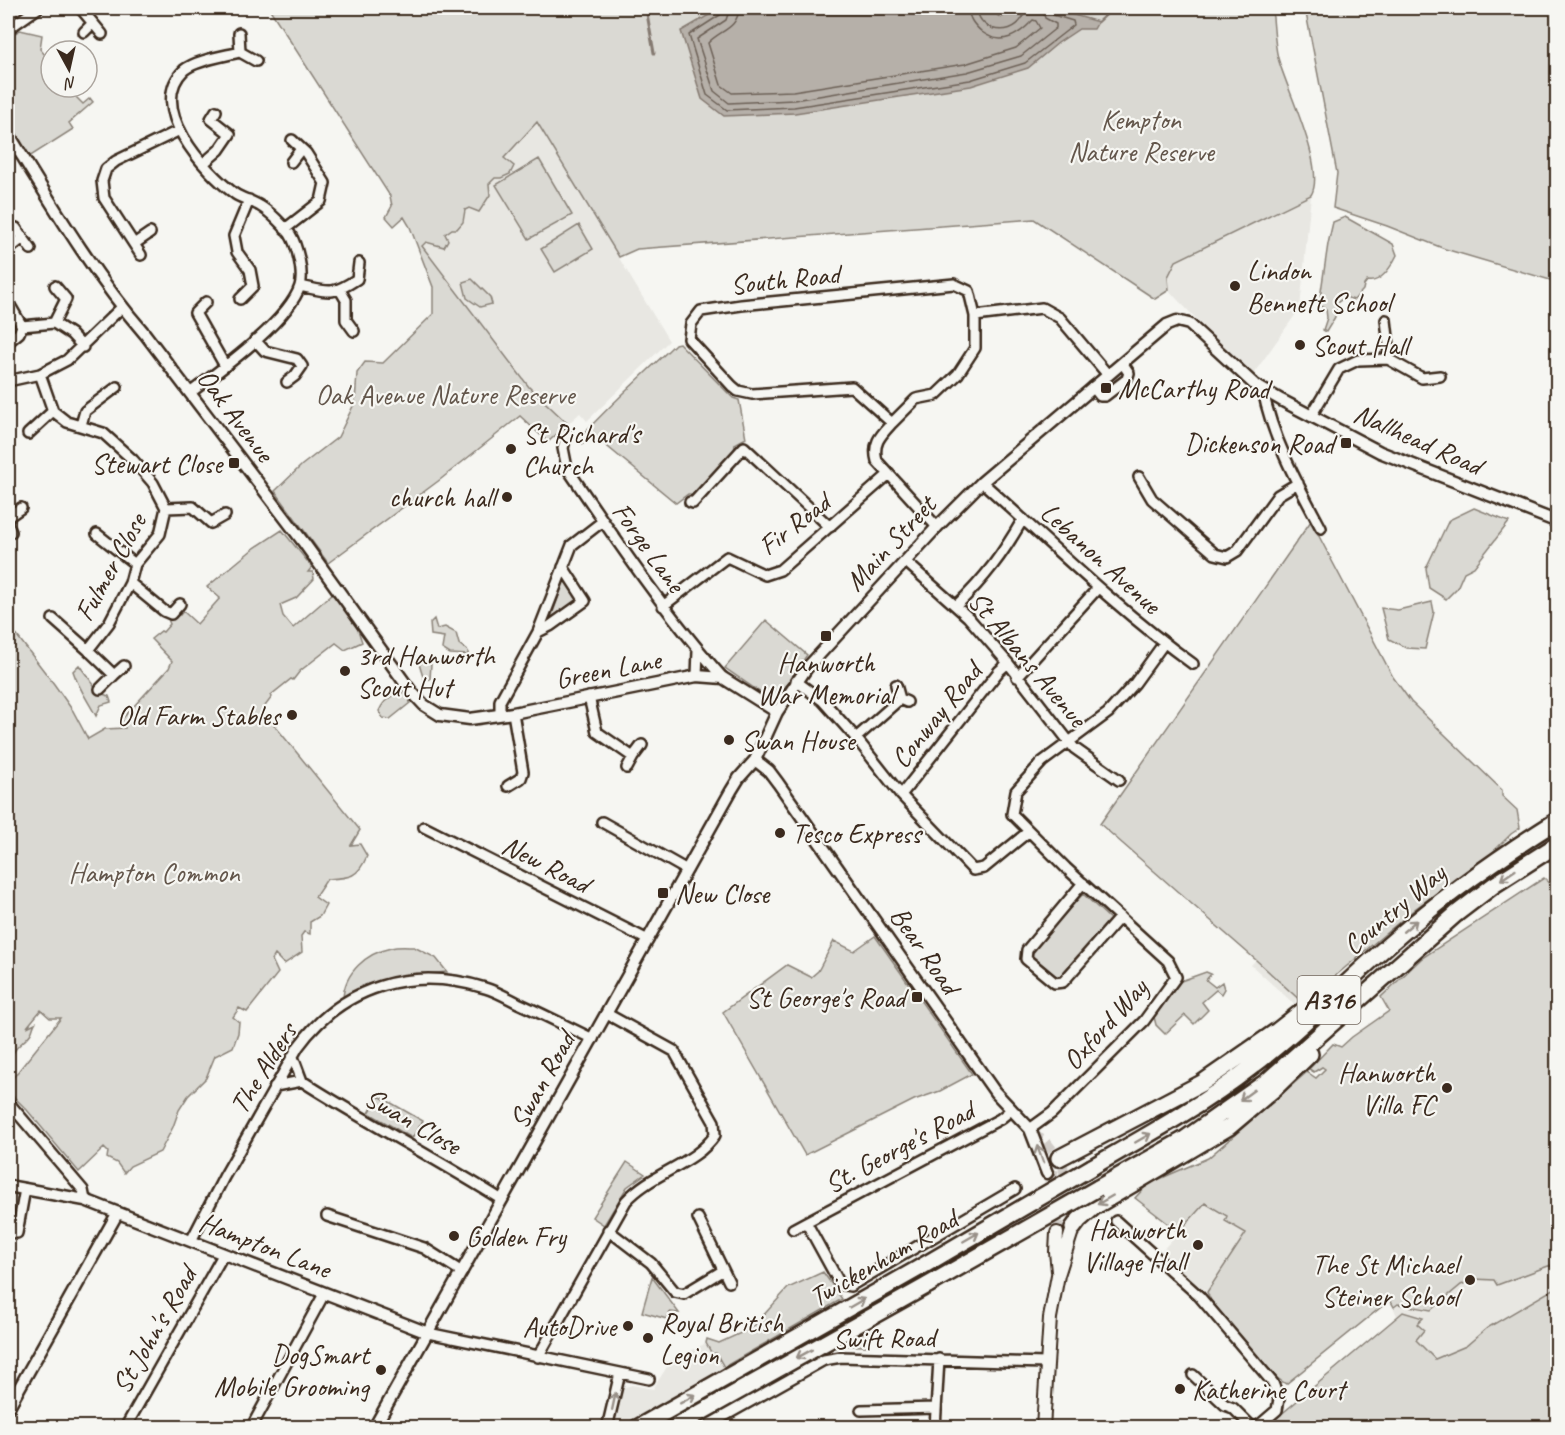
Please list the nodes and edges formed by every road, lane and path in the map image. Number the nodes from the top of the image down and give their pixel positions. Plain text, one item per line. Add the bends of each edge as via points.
1 (38, 8) edge
2 (82, 8) edge
3 (93, 23) junction
4 (8, 29) edge
5 (84, 32) dead end
6 (238, 33) dead end
7 (102, 34) dead end
8 (240, 52) junction
9 (256, 61) dead end
10 (216, 111) dead end
11 (236, 125) dead end
12 (180, 130) junction
13 (8, 133) edge
14 (230, 134) junction
15 (292, 140) dead end
16 (302, 149) junction
17 (291, 162) dead end
18 (204, 163) junction
19 (249, 200) junction
20 (16, 228) dead end
21 (285, 229) junction
22 (150, 233) dead end
23 (23, 238) junction
24 (134, 244) junction
25 (31, 249) dead end
26 (8, 250) edge
27 (141, 255) dead end
28 (359, 263) dead end
29 (357, 279) junction
30 (368, 281) dead end
31 (55, 286) dead end
32 (300, 286) junction
33 (340, 290) junction
34 (240, 298) dead end
35 (8, 302) edge
36 (206, 302) dead end
37 (122, 308) junction
38 (975, 316) junction
39 (1386, 320) dead end
40 (54, 323) junction
41 (22, 326) junction
42 (354, 331) dead end
43 (255, 340) junction
44 (8, 342) edge
45 (83, 347) junction
46 (1389, 359) junction
47 (1123, 364) junction
48 (225, 366) junction
49 (40, 374) junction
50 (1108, 375) junction
51 (1440, 376) dead end
52 (8, 381) edge
53 (286, 382) dead end
54 (117, 387) dead end
55 (1093, 387) junction
56 (1263, 390) junction
57 (190, 393) junction
58 (53, 411) junction
59 (1311, 416) junction
60 (892, 423) junction
61 (81, 425) junction
62 (567, 433) dead end
63 (28, 434) dead end
64 (888, 474) junction
65 (1139, 477) dead end
66 (982, 482) junction
67 (1298, 483) junction
68 (690, 502) dead end
69 (21, 508) dead end
70 (166, 508) junction
71 (225, 515) dead end
72 (8, 517) edge
73 (1023, 519) junction
74 (603, 521) junction
75 (1557, 522) edge
76 (830, 527) junction
77 (937, 527) junction
78 (1321, 528) dead end
79 (97, 534) dead end
80 (906, 562) junction
81 (135, 564) junction
82 (563, 567) junction
83 (130, 584) junction
84 (1098, 588) junction
85 (180, 604) dead end
86 (663, 606) junction
87 (956, 606) junction
88 (53, 619) dead end
89 (538, 632) junction
90 (1164, 643) junction
91 (87, 650) junction
92 (698, 650) junction
93 (1008, 663) junction
94 (1193, 664) dead end
95 (124, 666) dead end
96 (114, 675) junction
97 (697, 676) junction
98 (1017, 677) junction
99 (723, 678) junction
100 (796, 681) junction
101 (896, 684) dead end
102 (100, 689) dead end
103 (589, 697) junction
104 (777, 712) junction
105 (513, 713) junction
106 (500, 714) junction
107 (440, 715) joint
108 (856, 738) junction
109 (1068, 742) junction
110 (642, 745) dead end
111 (633, 756) junction
112 (755, 760) junction
113 (627, 768) dead end
114 (1119, 780) dead end
115 (508, 786) dead end
116 (901, 795) junction
117 (1557, 820) edge
118 (602, 822) dead end
119 (424, 827) dead end
120 (1028, 832) junction
121 (1557, 844) edge
122 (687, 870) junction
123 (1083, 883) junction
124 (1120, 917) junction
125 (648, 940) junction
126 (1392, 942) junction
127 (1378, 982) junction
128 (607, 1014) junction
129 (593, 1039) junction
130 (293, 1057) junction
131 (302, 1081) junction
132 (275, 1086) junction
133 (8, 1102) edge
134 (1011, 1110) junction
135 (1031, 1132) junction
136 (1056, 1166) joint
137 (1092, 1167) joint
138 (8, 1186) edge
139 (25, 1189) junction
140 (1015, 1190) dead end
141 (85, 1200) junction
142 (502, 1200) junction
143 (117, 1214) junction
144 (327, 1216) dead end
145 (698, 1218) dead end
146 (1116, 1221) dead end
147 (806, 1222) junction
148 (1073, 1224) joint
149 (793, 1228) dead end
150 (608, 1230) junction
151 (8, 1232) edge
152 (1058, 1233) tunnel mouth
153 (191, 1241) junction
154 (223, 1255) junction
155 (722, 1271) junction
156 (462, 1272) junction
157 (1058, 1275) junction
158 (729, 1282) dead end
159 (928, 1285) joint
160 (324, 1294) junction
161 (428, 1333) junction
162 (538, 1357) junction
163 (939, 1359) junction
164 (1046, 1362) junction
165 (620, 1373) junction
166 (1193, 1375) dead end
167 (649, 1379) dead end
168 (8, 1408) edge
169 (936, 1408) junction
170 (861, 1410) dead end
171 (721, 1423) edge
172 (124, 1428) edge
173 (251, 1428) edge
174 (374, 1428) edge
175 (607, 1428) edge
176 (637, 1428) edge
177 (672, 1428) edge
178 (703, 1428) edge
179 (935, 1428) edge
180 (1043, 1428) edge
181 (1254, 1428) edge

1 - 4 street
2 - 3 street
3 - 5 street
3 - 7 street
6 - 8 street
8 - 9 street
8 - 12 street via 186,69 174,83 171,105
10 - 14 street via 211,119
11 - 14 street
12 - 18 street
12 - 24 street via 106,169 101,187 104,198
13 - 37 street, Oak Avenue
14 - 18 street
15 - 16 street
16 - 17 street
16 - 21 street via 325,183 321,201
18 - 19 street via 237,195
19 - 21 street via 263,207
19 - 34 street via 234,236 253,286
20 - 23 street
21 - 32 street via 298,253
22 - 24 street
23 - 25 street
23 - 26 street
24 - 27 street
28 - 29 street
29 - 30 street
29 - 33 street
31 - 40 street via 66,299
32 - 33 street via 328,292
32 - 43 street via 283,314
33 - 42 street via 346,300 346,320
35 - 41 street
36 - 48 street via 195,313
37 - 45 street
37 - 57 street, Oak Avenue
38 - 50 street via 1042,308 1060,318
38 - 60 street, South Road via 975,348 958,374 936,394 916,399
38 - 60 street, South Road via 969,291 954,284 701,311 691,324 689,339 738,390 753,394 852,387
39 - 46 street
40 - 41 street
40 - 45 street
41 - 44 street
43 - 48 street
43 - 53 street via 265,351 297,359 302,366
45 - 49 street
46 - 51 street via 1422,378
46 - 59 street via 1358,360 1340,369
47 - 50 street, Main Street
47 - 55 street via 1129,373 1127,379 1105,396
47 - 56 street, Main Street via 1167,326 1184,322
48 - 57 street
49 - 52 street
49 - 58 street
50 - 55 street, Main Street
54 - 61 street via 85,411
55 - 66 street, Main Street
56 - 59 street, Nallhead Road
56 - 67 street via 1267,412
57 - 107 street, Oak Avenue via 410,690
58 - 61 street, Fulmer Close via 67,422
58 - 63 street
59 - 75 street, Nallhead Road via 1380,452
60 - 64 street, South Road via 876,441 874,452
61 - 70 street, Fulmer Close via 103,433 133,460 159,490
62 - 74 street, Forge Lane via 563,448 567,468
64 - 76 street, Fir Road
64 - 77 street, South Road
65 - 67 street via 1152,499 1215,554 1227,557 1237,551 1278,495
66 - 73 street, Lebanon Avenue
66 - 77 street, Main Street
67 - 78 street
68 - 76 street via 744,447
69 - 72 street
70 - 71 street via 193,507 212,524
70 - 81 street, Fulmer Close via 160,534
73 - 84 street, Lebanon Avenue
73 - 87 street via 982,581
74 - 82 street via 572,545
74 - 86 street, Forge Lane
76 - 86 street, Fir Road via 780,570 765,575 727,557
77 - 80 street, Main Street
79 - 81 street
80 - 87 street, St Albans Avenue
80 - 100 street, Main Street
81 - 83 street, Fulmer Close
82 - 89 street
82 - 89 street via 585,601
83 - 85 street via 171,614
83 - 91 street, Fulmer Close via 109,623
84 - 90 street, Lebanon Avenue
84 - 98 street
86 - 92 street, Forge Lane
87 - 93 street, St Albans Avenue
88 - 91 street, Fulmer Close
89 - 106 street via 500,701
90 - 94 street, Lebanon Avenue
90 - 109 street via 1108,713
91 - 96 street
92 - 97 street
92 - 99 street, Forge Lane
93 - 98 street, St Albans Avenue
93 - 116 street, Conway Road
95 - 96 street
96 - 102 street
97 - 99 street, Green Lane
97 - 103 street, Green Lane
98 - 109 street, St Albans Avenue
99 - 104 street, Green Lane
100 - 104 street, Main Street
100 - 108 street, Conway Road via 824,701
101 - 108 street, Conway Road via 904,700
103 - 105 street, Green Lane
103 - 111 street via 597,732
104 - 112 street, Main Street
105 - 106 street, Green Lane
105 - 115 street via 523,772 521,778
106 - 107 street, Green Lane via 470,719
108 - 116 street, Conway Road
109 - 114 street, St Albans Avenue
109 - 120 street, Oxford Way via 1042,762 1016,791 1012,814
110 - 111 street
111 - 113 street
112 - 122 street, Swan Road via 739,778
112 - 134 street, Bear Road via 770,771
116 - 120 street via 973,870 984,868
126 -> 117 highway, Country Way / A316 via 1484,868
118 - 122 street
119 - 125 street, New Road
120 - 123 street, Oxford Way
121 -> 127 highway, Country Way / A316 via 1456,914
122 - 125 street, Swan Road
123 - 124 street, Oxford Way
123 - 124 street, Oxford Way via 1027,950 1026,959 1055,983 1063,982
124 - 135 street, Oxford Way via 1168,961 1176,977 1144,1021
125 - 128 street, Swan Road
126 - 136 highway via 1202,1083
137 -> 126 highway, Country Way / A316 via 1204,1102 1250,1068
127 -> 148 highway via 1292,1074 1229,1126 1094,1207
127 -> 159 highway, Country Way / A316, bridge via 1266,1082 1185,1139
128 - 129 street, Swan Road
128 - 150 street via 674,1051 714,1122 715,1135 706,1148 638,1188
129 - 130 street, The Alders via 487,988 425,979 393,982 339,1005 309,1032
129 - 142 street, Swan Road
130 - 131 street
130 - 132 street, The Alders
131 - 132 street
131 - 142 street, Swan Close
132 - 153 street, The Alders
133 - 141 street via 83,1190
134 - 135 street, Bear Road
134 - 147 street, St. George's Road
136 -> 135 street, Bear Road
176 -> 137 highway, Twickenham Road / A316, bridge
138 - 139 street, Hampton Lane
139 - 141 street, Hampton Lane
139 - 151 street via 17,1233
140 - 147 street, St. George's Road via 850,1286 840,1284
141 - 143 street, Hampton Lane
142 - 156 street, Swan Road
143 - 153 street, Hampton Lane
143 - 168 street
144 - 156 street via 423,1248
145 - 155 street
146 - 181 street via 1199,1296 1273,1383 1279,1399 1277,1410
147 - 149 street, St. George's Road
148 - 157 main road
150 - 155 street via 651,1263 675,1292 684,1294
150 - 162 street
152 - 157 main road
153 - 154 street, Hampton Lane
154 - 160 street, Hampton Lane
154 - 172 street, St John's Road
155 - 158 street
156 - 161 street, Swan Road
157 - 164 main road
159 -> 177 highway, Twickenham Road / A316
160 - 161 street, Hampton Lane
160 - 173 street
161 - 162 street
161 - 174 street, Swan Road
162 - 165 street
163 - 164 street, Swift Road
163 - 169 street
163 - 171 street, Swift Road via 824,1360
164 - 180 main road
165 - 167 street
175 -> 165 street
166 - 181 street
169 - 170 street
169 - 179 street
171 - 178 street, Swift Road

